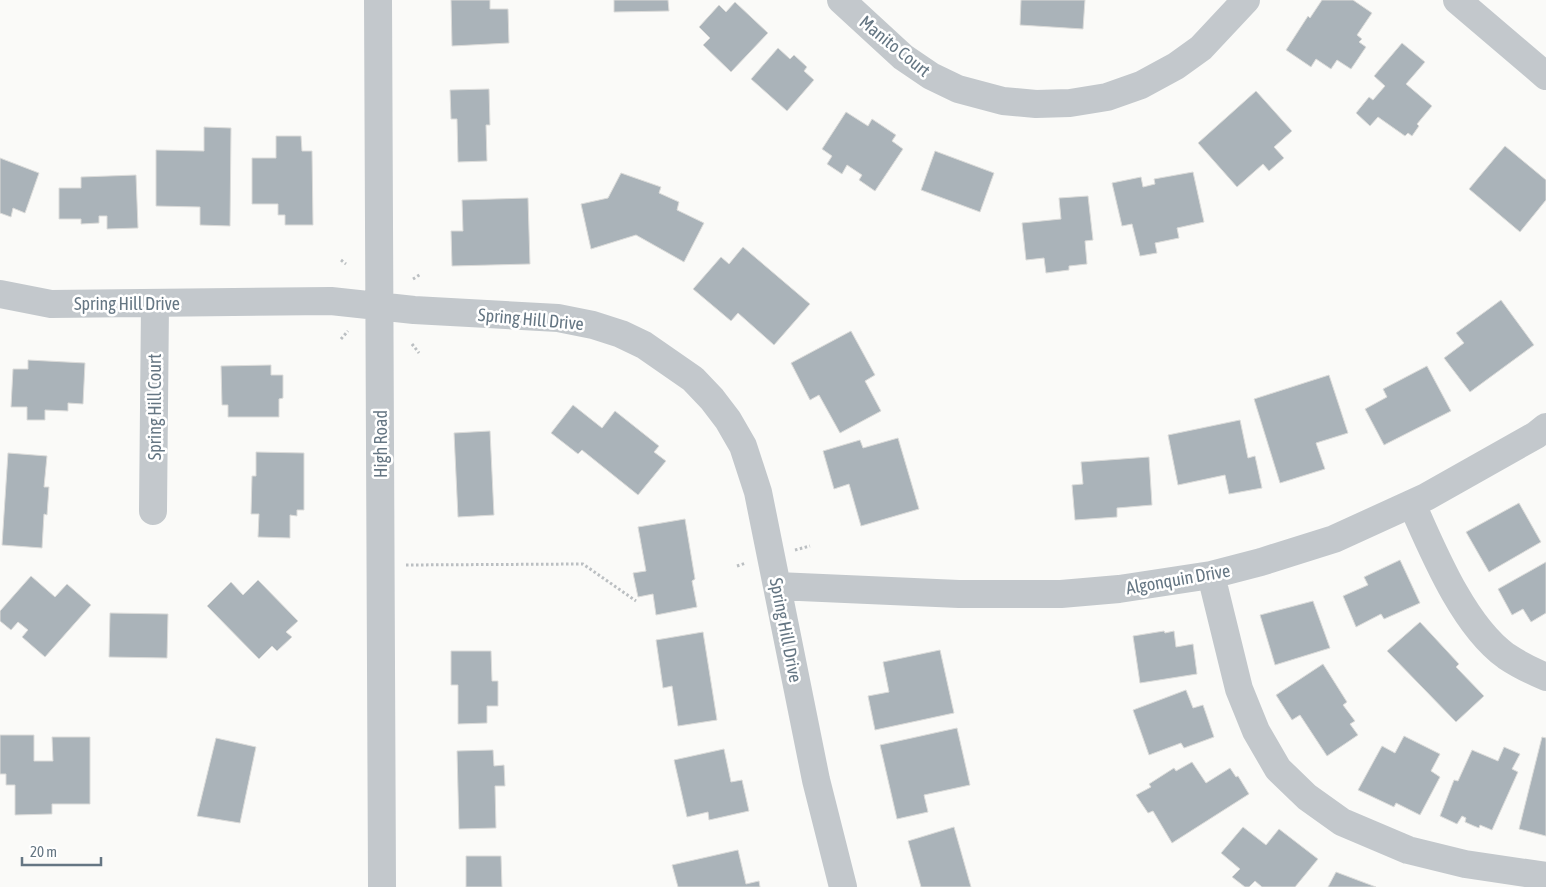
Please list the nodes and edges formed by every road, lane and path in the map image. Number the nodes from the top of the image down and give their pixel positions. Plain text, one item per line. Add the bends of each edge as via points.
1 (378, 0) edge
2 (841, 0) edge
3 (1246, 0) edge
4 (1457, 0) edge
5 (1546, 76) edge
6 (340, 260) dead end
7 (346, 264) dead end
8 (421, 274) dead end
9 (413, 279) dead end
10 (0, 294) edge
11 (155, 304) junction
12 (380, 307) junction
13 (348, 331) dead end
14 (340, 338) dead end
15 (412, 344) dead end
16 (419, 353) dead end
17 (1546, 427) edge
18 (1412, 504) junction
19 (154, 511) dead end
20 (381, 565) junction
21 (1211, 575) junction
22 (777, 586) junction
23 (636, 601) dead end
24 (1546, 677) edge
25 (1546, 876) edge
26 (382, 887) edge
27 (843, 887) edge

1 - 12 street, High Road
2 - 3 street, Manito Court via 904,57 931,76 958,89 1003,101 1036,104 1107,97 1141,85 1202,48
4 - 5 street
6 - 7 path
8 - 9 path
10 - 11 street, Spring Hill Drive via 51,304
11 - 12 street, Spring Hill Drive via 331,301
11 - 19 street, Spring Hill Court
12 - 20 street, High Road
12 - 22 street, Spring Hill Drive via 558,318 593,324 644,345 670,362 712,399 743,446 758,492
13 - 14 path
15 - 16 path
17 - 18 street, Algonquin Drive
18 - 21 street, Algonquin Drive via 1334,539
18 - 24 street via 1451,587 1467,613 1504,655
20 - 23 path via 583,564
20 - 26 street, High Road
21 - 22 street, Algonquin Drive via 1119,590 1061,594 959,594
21 - 25 street via 1238,689 1256,731 1278,769 1307,797 1342,822 1408,850 1462,864
22 - 27 street, Spring Hill Drive via 816,780

